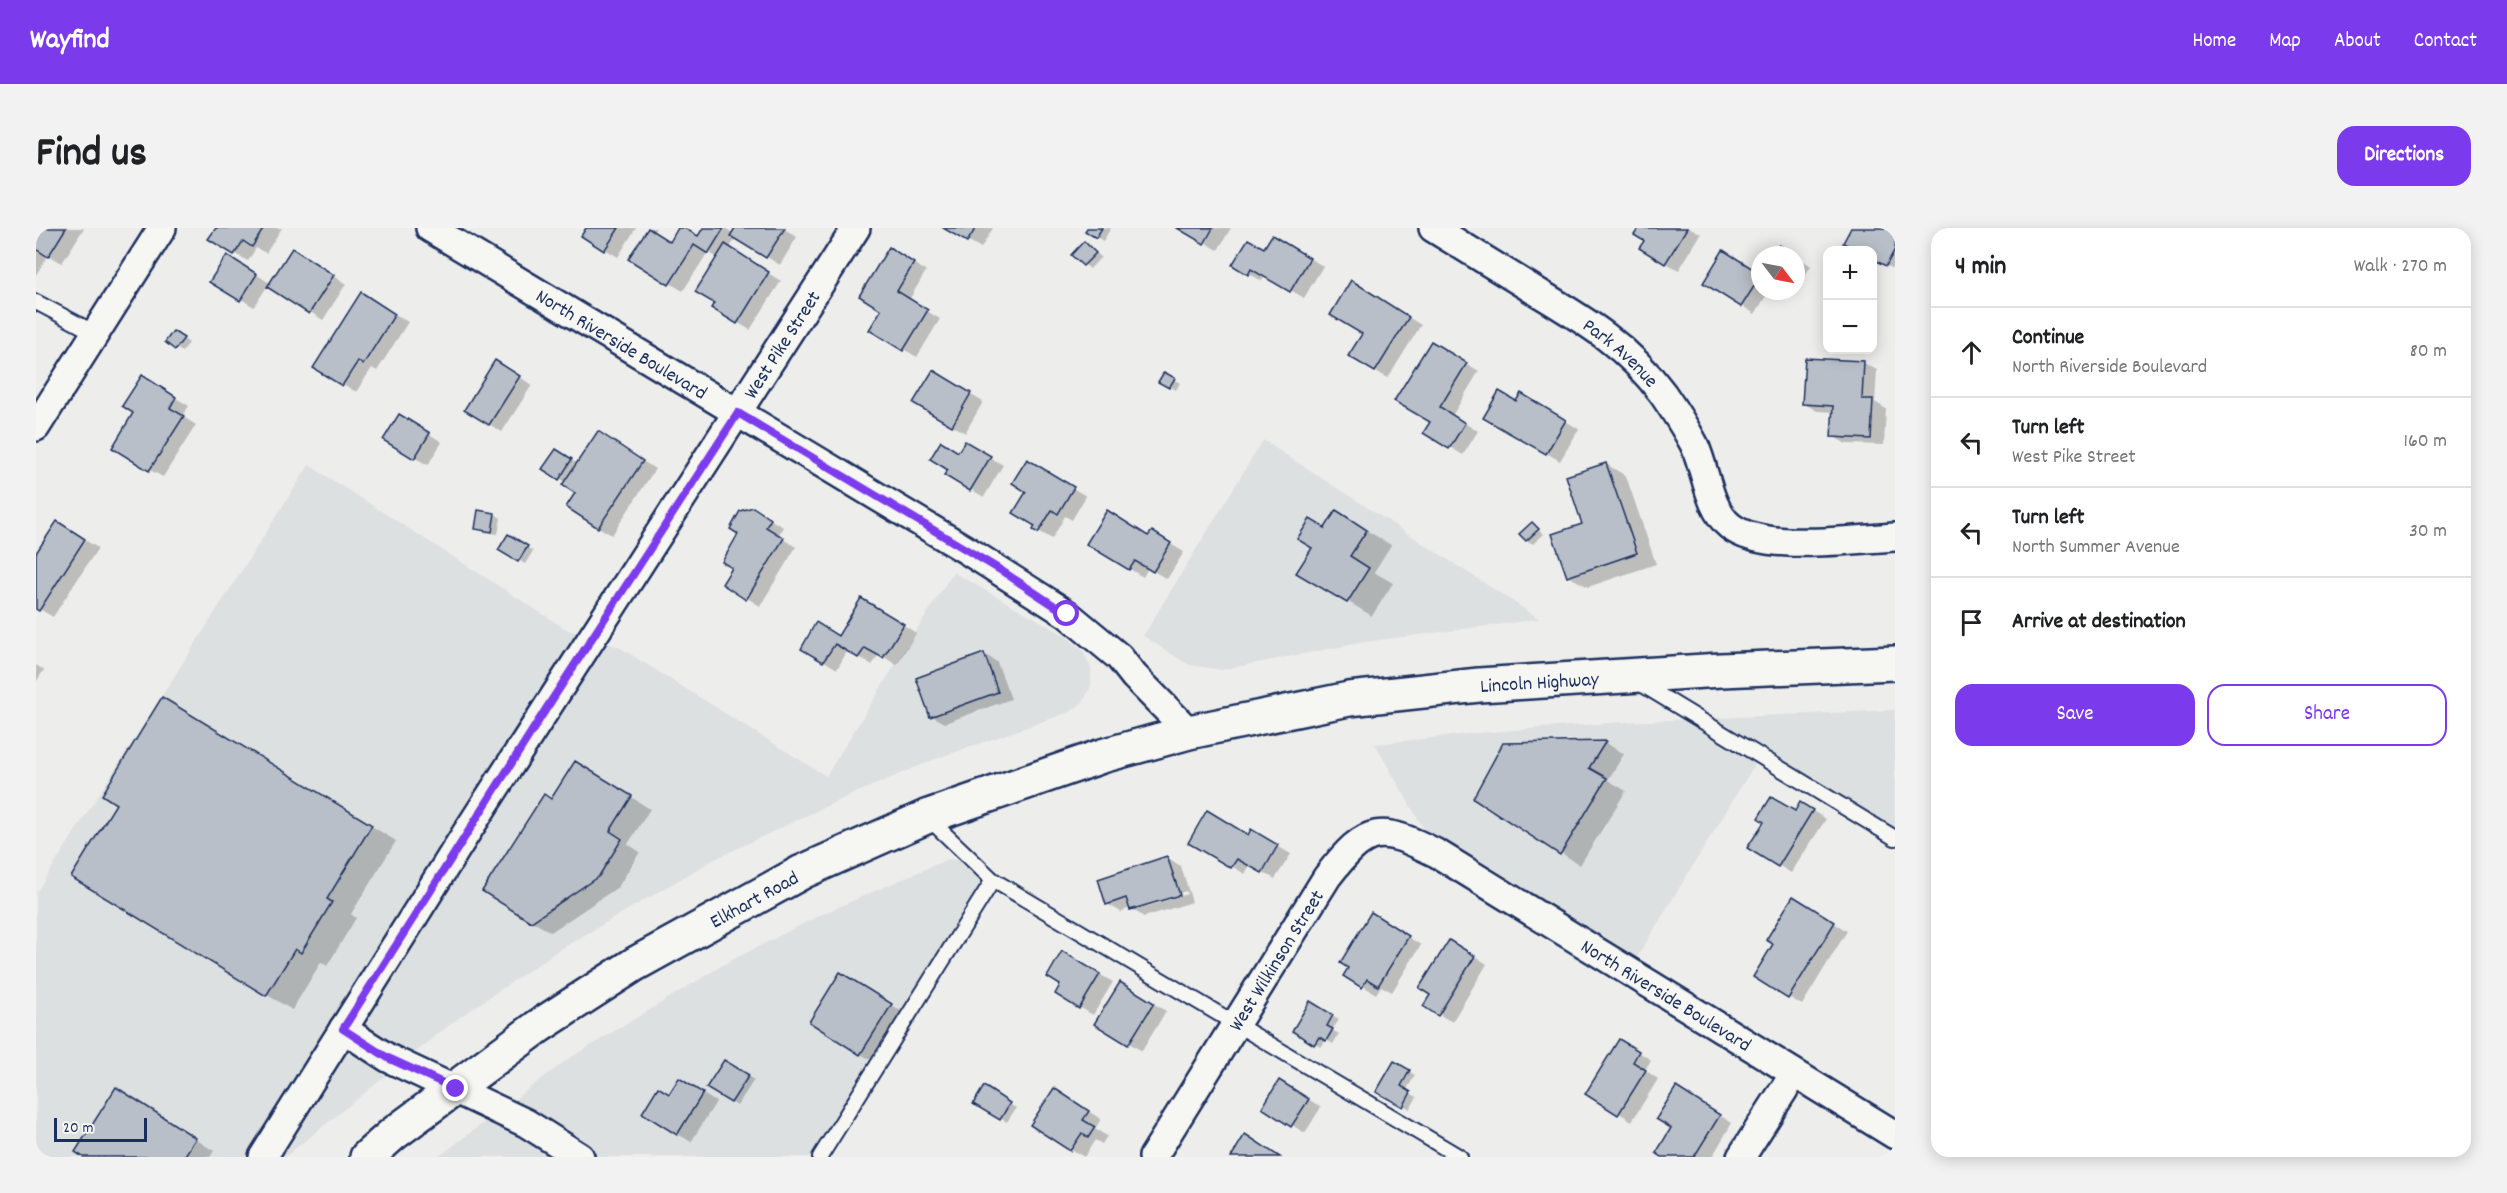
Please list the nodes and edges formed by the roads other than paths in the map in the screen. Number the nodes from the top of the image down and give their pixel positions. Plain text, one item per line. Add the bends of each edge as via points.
1 (162, 228) edge
2 (430, 228) edge
3 (856, 228) edge
4 (1433, 228) edge
5 (36, 302) edge
6 (95, 333) junction
7 (738, 413) junction
8 (36, 427) edge
9 (1895, 537) edge
10 (1895, 663) edge
11 (1628, 675) junction
12 (1189, 732) junction
13 (926, 817) junction
14 (1895, 838) edge
15 (1438, 854) joint
16 (993, 880) junction
17 (1237, 1023) junction
18 (343, 1029) junction
19 (1794, 1074) junction
20 (456, 1089) junction
21 (1895, 1135) edge
22 (1452, 1155) edge
23 (263, 1157) edge
24 (367, 1157) edge
25 (580, 1157) edge
26 (820, 1157) edge
27 (1153, 1157) edge
28 (1741, 1157) edge

1 - 6 street
2 - 7 street, North Riverside Boulevard
3 - 7 street, West Pike Street
4 - 9 street, Park Avenue via 1600,330 1633,357 1665,397 1694,445 1719,513 1730,526 1767,541
5 - 6 lane
6 - 8 street
7 - 12 street, North Riverside Boulevard via 1067,614 1119,657
7 - 18 street, West Pike Street
10 - 11 highway, Lincoln Highway
11 - 12 highway, Lincoln Highway via 1348,699
11 - 14 lane
12 - 13 highway, Elkhart Road via 1102,756
13 - 16 lane
13 - 20 highway, Elkhart Road via 802,873 635,964 539,1026
15 - 17 street, West Wilkinson Street via 1395,834 1380,833 1365,837 1346,852
15 - 19 street, North Riverside Boulevard
16 - 17 lane
16 - 26 lane
17 - 22 lane
17 - 27 street, West Wilkinson Street
18 - 20 street via 388,1058
18 - 23 street, West Pike Street
19 - 21 street, North Riverside Boulevard
19 - 28 street
20 - 24 highway, Elkhart Road
20 - 25 street via 526,1123

